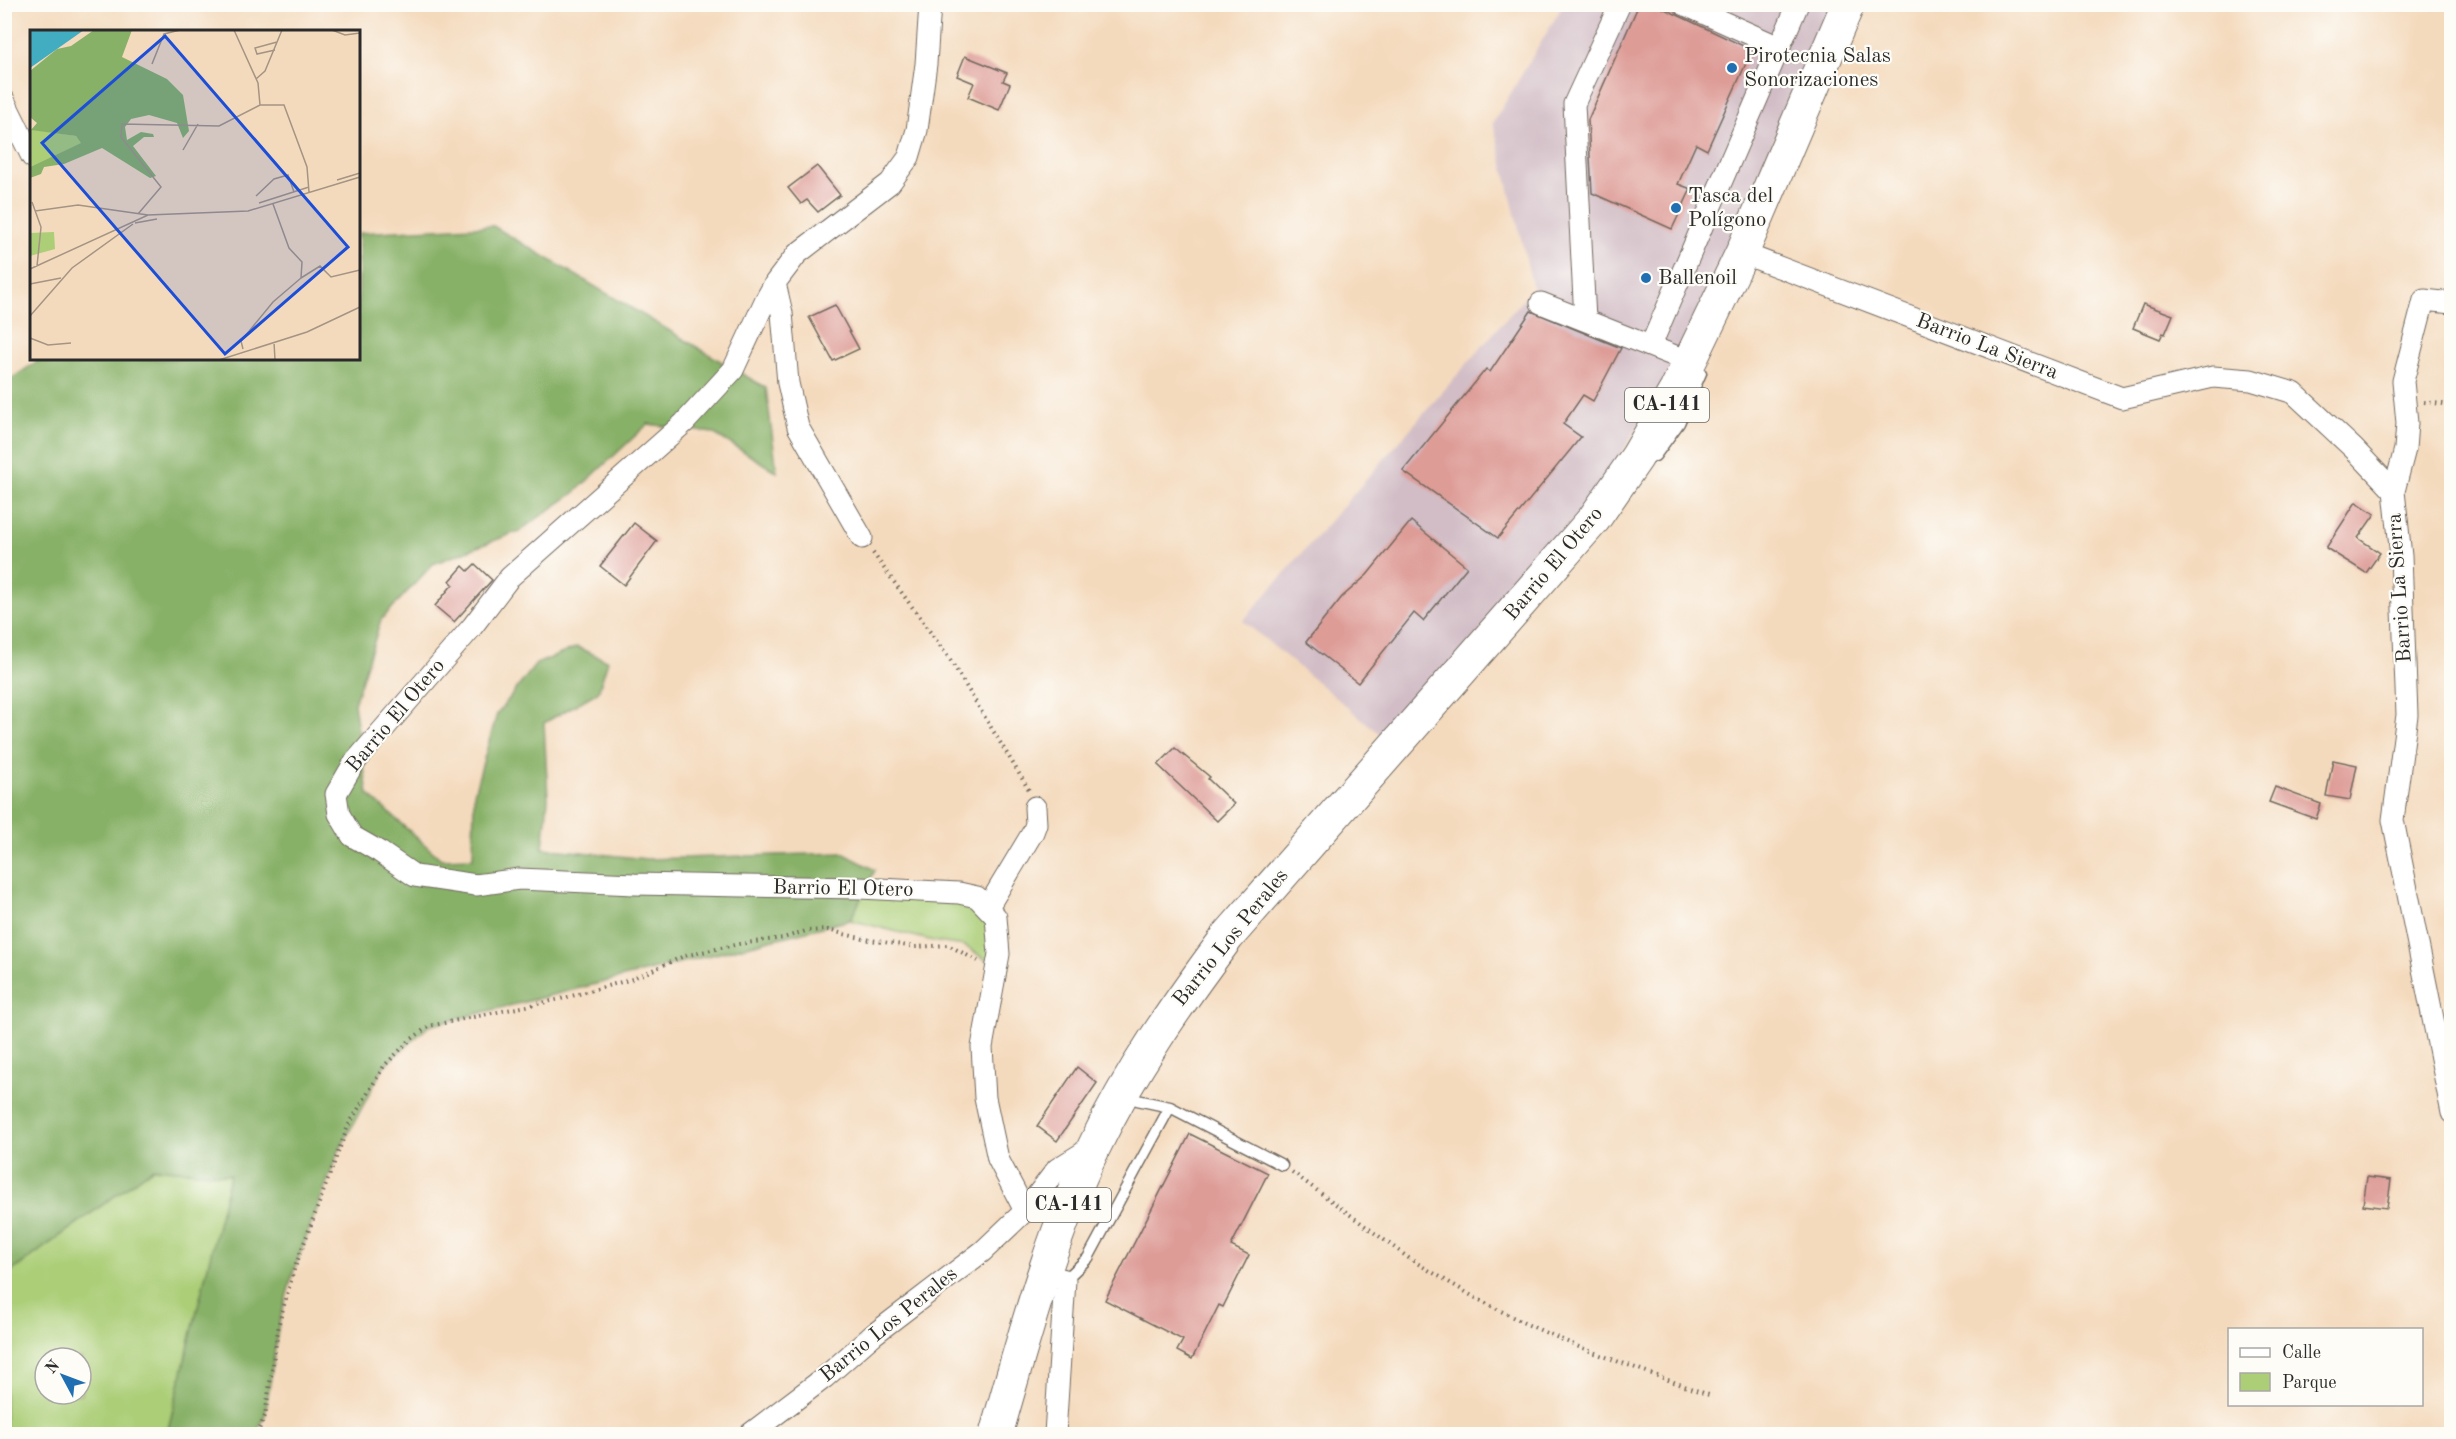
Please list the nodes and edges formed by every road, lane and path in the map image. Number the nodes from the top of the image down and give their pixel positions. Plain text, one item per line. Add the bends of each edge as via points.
1 (930, 4) edge
2 (1620, 4) edge
3 (1683, 4) edge
4 (1798, 4) edge
5 (1848, 4) edge
6 (1779, 47) junction
7 (4, 100) edge
8 (30, 153) edge
9 (1742, 254) junction
10 (775, 283) junction
11 (1541, 303) dead end
12 (2451, 303) edge
13 (1585, 320) junction
14 (1651, 345) junction
15 (1705, 345) junction
16 (2405, 400) junction
17 (2451, 405) edge
18 (2394, 491) junction
19 (862, 538) joint
20 (1394, 748) joint
21 (1035, 807) joint
22 (988, 907) junction
23 (996, 978) junction
24 (1124, 1092) junction
25 (1170, 1107) junction
26 (2451, 1113) edge
27 (1094, 1146) junction
28 (1282, 1165) joint
29 (1025, 1211) junction
30 (1055, 1277) junction
31 (1708, 1395) dead end
32 (256, 1434) edge
33 (750, 1434) edge
34 (996, 1434) edge
35 (1055, 1434) edge

1 - 10 street, Barrio El Otero via 926,64 909,158 890,183 797,254
2 - 13 street via 1574,104
3 - 6 street
4 - 6 street
5 - 9 main road, Barrio El Otero / CA-141
6 - 14 street
7 - 8 street
9 - 15 main road, Barrio El Otero / CA-141
9 - 18 street, Barrio La Sierra via 2122,398 2213,377 2251,380 2294,393
10 - 19 street via 798,427
10 - 22 street, Barrio El Otero via 733,370 684,423 510,577 472,627 354,762 336,794 339,813 352,836 415,876 456,883 476,885 519,879 959,892 977,897
11 - 13 street
12 - 16 street via 2424,300 2403,381
13 - 14 street
14 - 15 street
15 - 20 main road, Barrio El Otero / CA-141 via 1623,478 1587,527
16 - 17 path
16 - 18 street via 2405,449
18 - 26 street, Barrio La Sierra via 2408,715 2393,820
19 - 21 path via 949,658 1024,779
20 - 24 main road, Barrio Los Perales / CA-141 via 1228,936 1166,1021
21 - 22 street via 1033,832
22 - 23 street via 996,917
23 - 29 street via 982,1047 986,1098 998,1159
23 - 32 path via 975,958 948,945 915,947 828,930 806,931 684,956 623,982 561,999 429,1026 384,1066 348,1126 291,1281 279,1323 265,1416
24 - 25 lane via 1137,1100
24 - 27 main road, Barrio Los Perales / CA-141
25 - 28 lane
25 - 30 lane via 1088,1258
27 - 29 street, Barrio Los Perales via 1057,1169
27 - 30 main road, Barrio Los Perales / CA-141 via 1070,1201
28 - 31 path via 1410,1259 1464,1292 1570,1343
29 - 33 street, Barrio Los Perales via 983,1251
30 - 34 main road, Barrio Los Perales / CA-141
30 - 35 street, Barrio Los Perales

